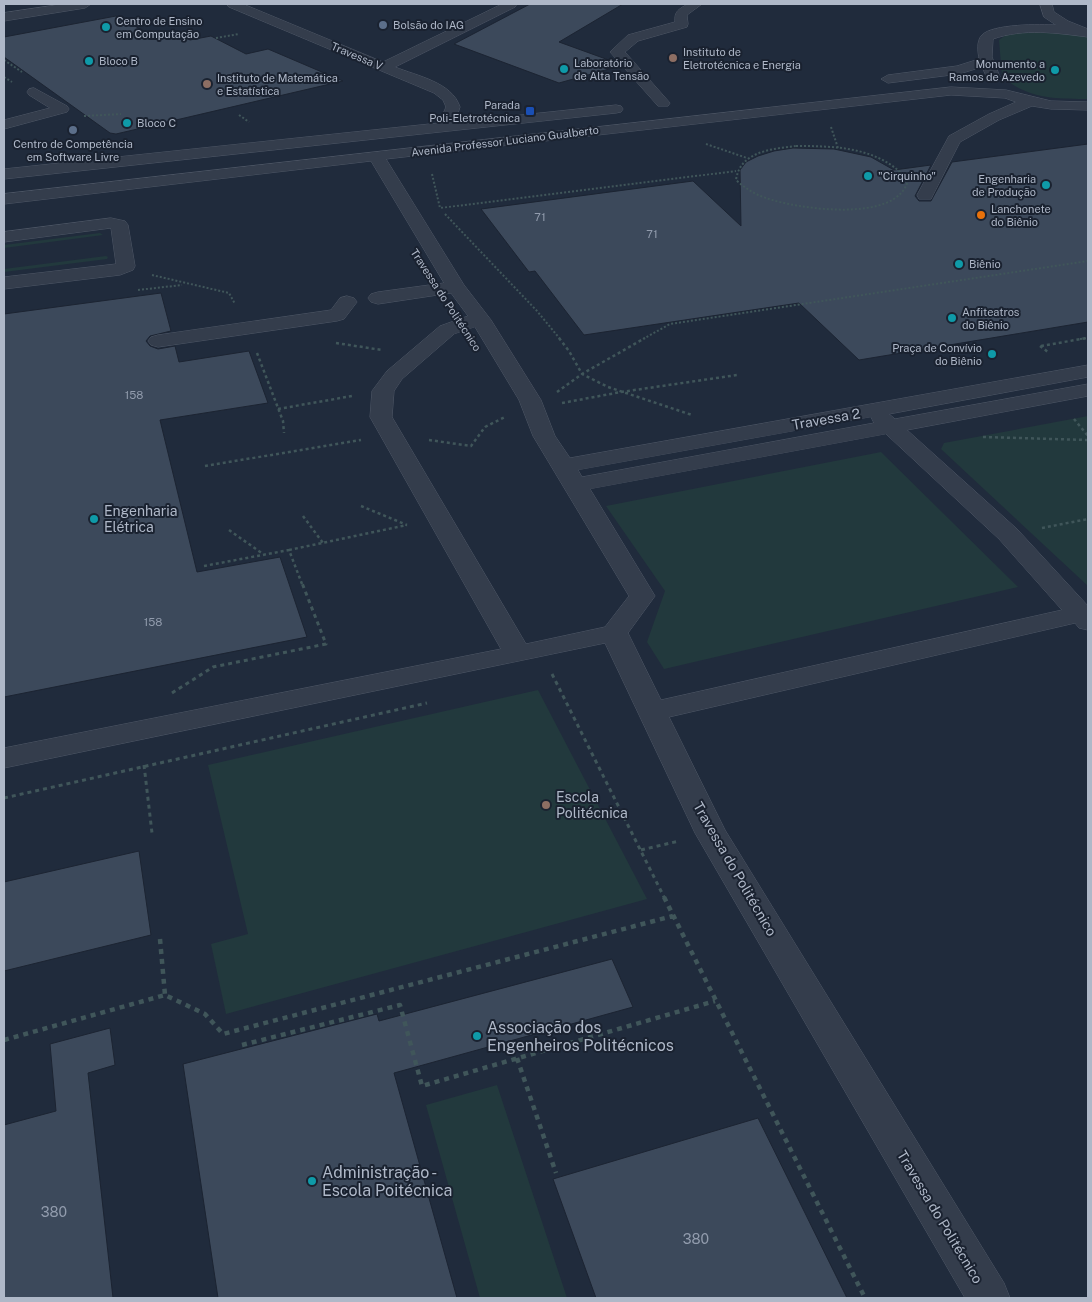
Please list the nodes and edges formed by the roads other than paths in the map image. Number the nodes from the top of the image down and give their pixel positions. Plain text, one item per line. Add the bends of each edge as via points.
1 (8, 4) edge
2 (85, 4) edge
3 (233, 4) edge
4 (511, 4) edge
5 (696, 4) edge
6 (4, 8) edge
7 (1047, 9) edge
8 (4, 17) edge
9 (1020, 28) junction
10 (1088, 33) edge
11 (986, 61) junction
12 (383, 67) junction
13 (876, 80) dead end
14 (34, 92) dead end
15 (1006, 94) junction
16 (1030, 101) junction
17 (1088, 106) edge
18 (4, 125) edge
19 (445, 127) junction
20 (376, 156) junction
21 (4, 174) edge
22 (925, 195) dead end
23 (4, 200) edge
24 (390, 214) dead end
25 (4, 237) edge
26 (4, 283) edge
27 (448, 288) junction
28 (378, 298) dead end
29 (347, 302) dead end
30 (472, 322) junction
31 (158, 341) dead end
32 (1088, 371) edge
33 (1088, 390) edge
34 (882, 419) junction
35 (544, 436) junction
36 (570, 475) junction
37 (1085, 623) edge
38 (614, 633) junction
39 (528, 652) junction
40 (653, 711) junction
41 (4, 758) edge
42 (989, 1298) edge

1 - 6 street
2 - 8 street
3 - 12 street, Travessa V
4 - 12 street
5 - 19 street, Avenida Professor Luciano Gualberto via 681,14 682,24 633,38 617,52 668,103
7 - 9 street via 1036,22
7 - 10 street via 1063,24
9 - 10 street
9 - 11 street via 987,37 984,45
11 - 13 street via 959,70
11 - 15 street via 993,78
12 - 19 street, Travessa V via 439,90 450,98 453,107
14 - 18 street via 62,109
15 - 16 street, Avenida Professor Luciano Gualberto
15 - 20 street, Avenida Professor Luciano Gualberto via 951,91
16 - 17 street, Avenida Professor Luciano Gualberto
16 - 22 street via 954,139
19 - 21 street, Avenida Professor Luciano Gualberto
20 - 23 street, Avenida Professor Luciano Gualberto via 358,166
20 - 27 street, Travessa do Politécnico
24 - 27 street, Travessa do Politécnico
25 - 26 street via 116,224 123,244 125,267
27 - 28 street
27 - 30 street, Travessa do Politécnico
29 - 31 street via 337,315
30 - 35 street, Travessa do Politécnico via 534,408
30 - 35 street, Travessa do Politécnico via 517,412
30 - 39 street via 447,330 394,375 384,387 381,417
32 - 34 street, Travessa 2
33 - 34 street, Travessa 2 via 954,415
34 - 36 street, Travessa 2
34 - 37 street via 992,538
34 - 37 street via 1008,534
35 - 36 street, Travessa do Politécnico
36 - 38 street, Travessa do Politécnico via 642,596
37 - 40 street
38 - 39 street
38 - 40 street, Travessa do Politécnico
39 - 41 street
40 - 42 street, Travessa do Politécnico via 711,833

